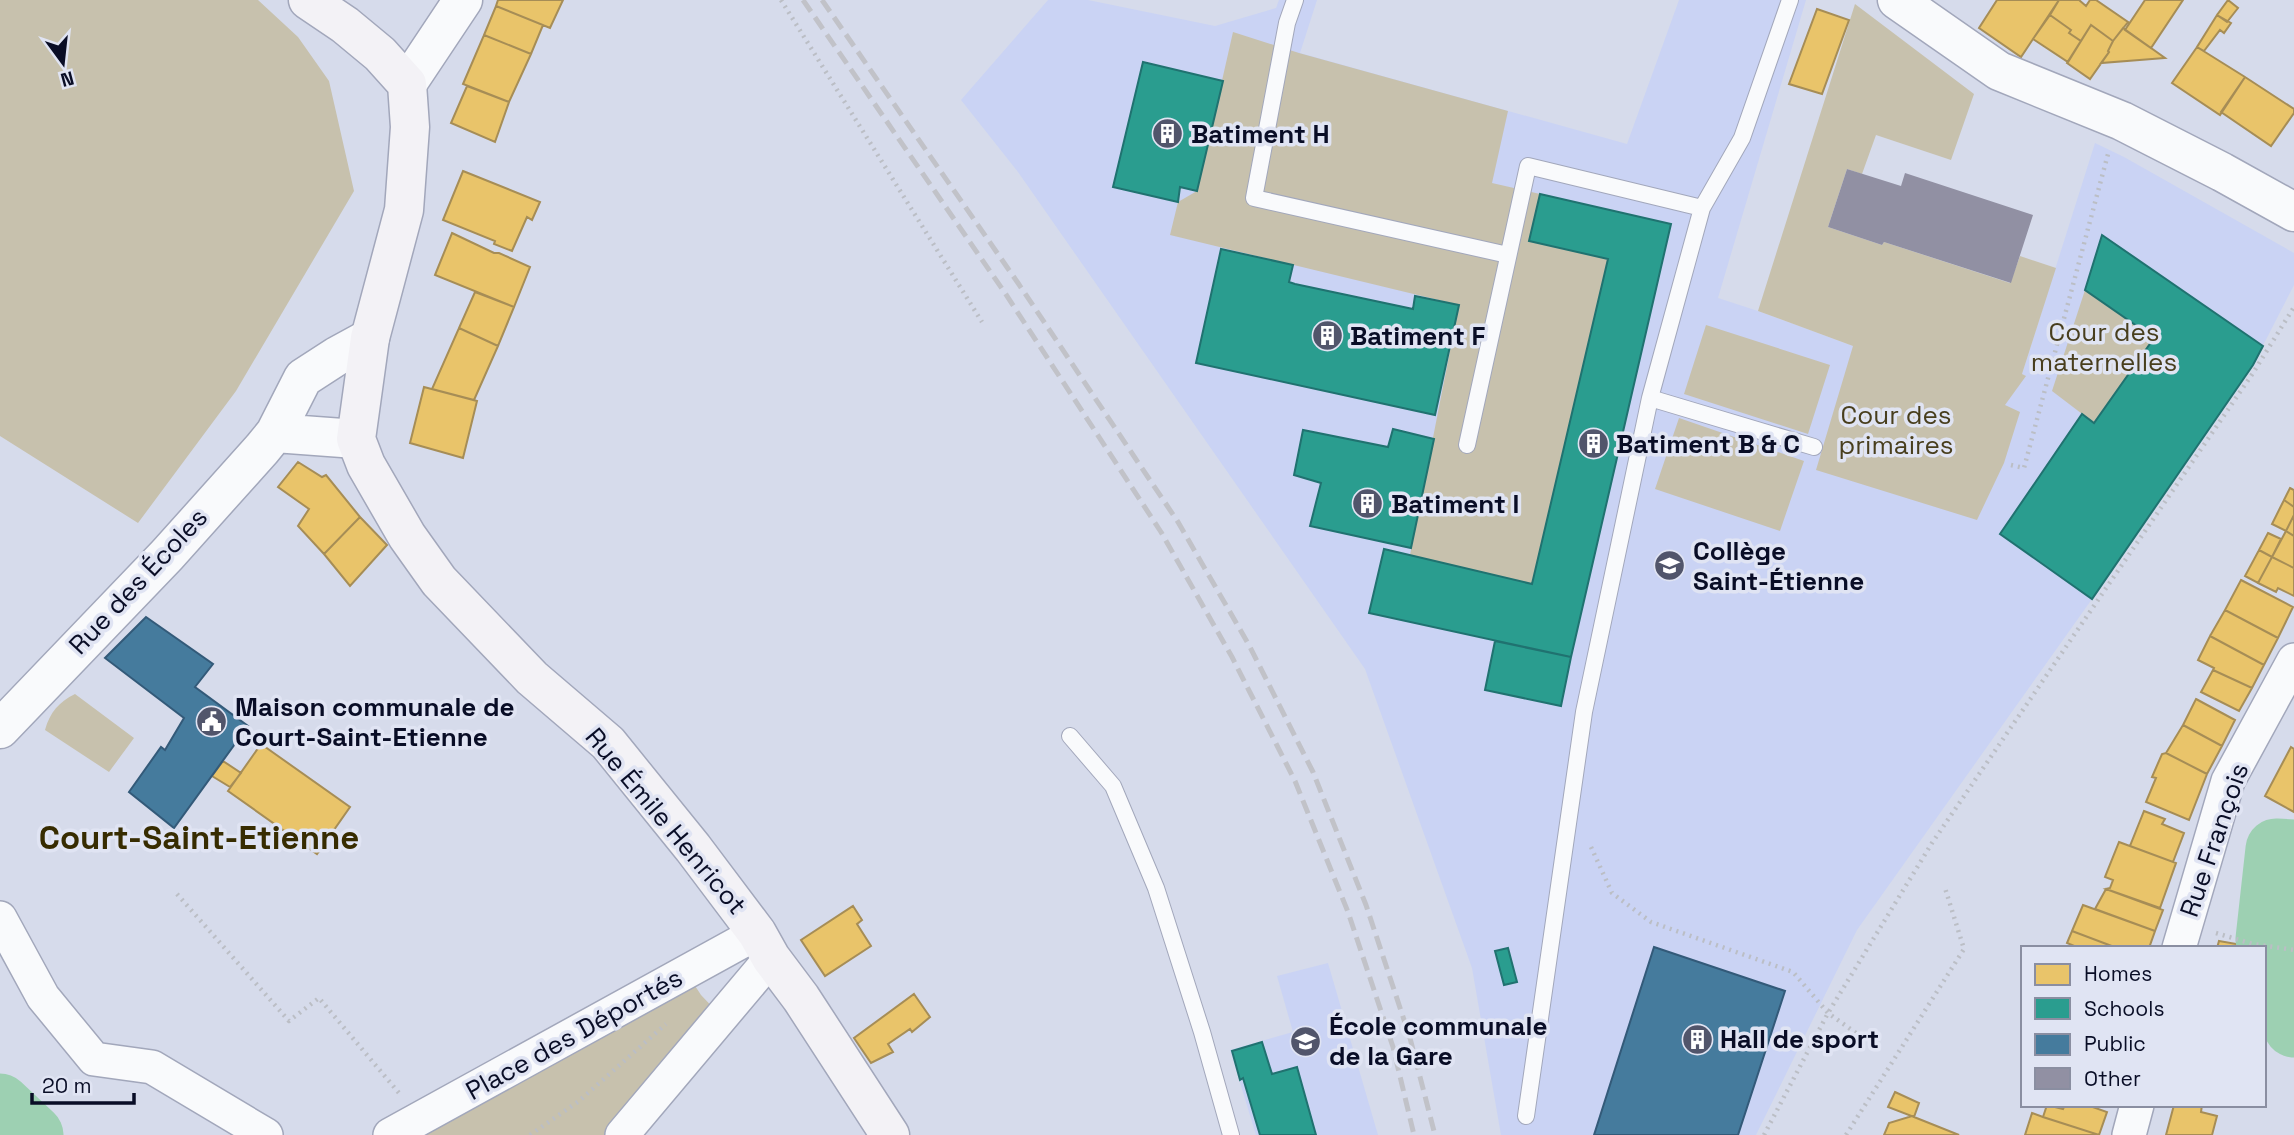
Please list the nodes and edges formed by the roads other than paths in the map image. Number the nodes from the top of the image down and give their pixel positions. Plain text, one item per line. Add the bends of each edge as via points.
1 (308, 0) edge
2 (463, 0) edge
3 (1295, 0) edge
4 (1790, 0) edge
5 (1897, 0) edge
6 (407, 84) junction
7 (1702, 208) junction
8 (2294, 212) edge
9 (1508, 255) junction
10 (370, 338) junction
11 (1650, 398) junction
12 (275, 433) junction
13 (356, 439) junction
14 (1467, 445) dead end
15 (1814, 447) dead end
16 (2294, 660) edge
17 (0, 729) edge
18 (1070, 736) dead end
19 (0, 918) edge
20 (764, 946) junction
21 (2180, 946) edge
22 (2136, 1107) edge
23 (1526, 1116) dead end
24 (266, 1135) edge
25 (390, 1135) edge
26 (622, 1135) edge
27 (890, 1135) edge
28 (1231, 1135) edge
29 (2129, 1135) edge

1 - 6 main road via 380,54
2 - 6 street
3 - 9 lane via 1254,198
4 - 7 lane via 1742,138
5 - 8 street via 1999,71 2122,121
6 - 10 main road via 410,127 404,210
7 - 9 lane via 1528,166
7 - 11 lane
9 - 14 lane
10 - 12 street, Rue des Écoles via 303,378
10 - 13 main road
11 - 15 lane
11 - 23 lane via 1584,712
12 - 13 street
12 - 17 street, Rue des Écoles via 167,555
13 - 20 main road, Rue Émile Henricot via 407,536 439,581 532,678 608,743
16 - 21 street, Rue François via 2228,781
18 - 28 lane via 1113,786 1156,888
19 - 24 street via 43,997 94,1059 152,1067
20 - 25 street, Place des Déportés
20 - 26 street
20 - 27 main road, Rue Émile Henricot
22 - 29 street

